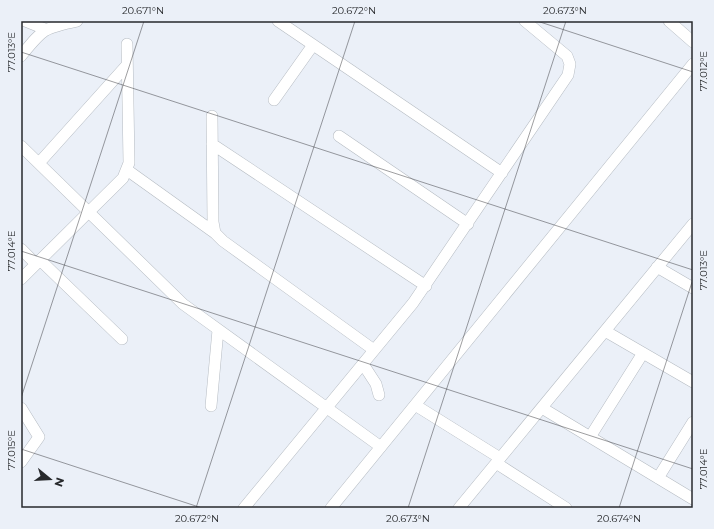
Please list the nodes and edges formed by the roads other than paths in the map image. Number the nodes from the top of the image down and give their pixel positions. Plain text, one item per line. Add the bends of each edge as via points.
1 (25, 21) edge
2 (77, 21) edge
3 (278, 21) edge
4 (526, 21) edge
5 (669, 21) edge
6 (45, 29) junction
7 (693, 42) edge
8 (127, 44) dead end
9 (313, 45) junction
10 (21, 56) edge
11 (693, 64) edge
12 (127, 65) junction
13 (274, 100) dead end
14 (212, 116) dead end
15 (339, 136) dead end
16 (212, 144) junction
17 (21, 146) edge
18 (39, 163) junction
19 (127, 170) junction
20 (502, 173) junction
21 (89, 212) junction
22 (468, 224) junction
23 (693, 224) edge
24 (215, 233) junction
25 (21, 249) edge
26 (38, 262) junction
27 (657, 267) junction
28 (21, 279) edge
29 (426, 286) junction
30 (693, 288) edge
31 (218, 330) junction
32 (605, 331) junction
33 (122, 339) dead end
34 (374, 350) junction
35 (643, 353) junction
36 (363, 364) junction
37 (693, 382) edge
38 (379, 395) dead end
39 (415, 405) junction
40 (211, 406) dead end
41 (21, 408) edge
42 (326, 408) junction
43 (542, 408) junction
44 (693, 422) edge
45 (590, 437) junction
46 (381, 447) junction
47 (498, 461) junction
48 (21, 462) edge
49 (658, 478) junction
50 (693, 499) edge
51 (244, 508) edge
52 (331, 508) edge
53 (459, 508) edge
54 (566, 508) edge

1 - 6 street
2 - 6 street
3 - 9 street
4 - 20 street via 566,56 570,64 568,75
5 - 7 street
6 - 10 street
8 - 12 street
9 - 13 street
9 - 20 street
11 - 39 street
12 - 18 street
12 - 19 street
14 - 16 street
15 - 22 street
16 - 24 street
16 - 29 street
17 - 18 street
18 - 21 street
19 - 21 street
19 - 24 street
20 - 22 street
21 - 26 street
21 - 31 street via 183,304
22 - 29 street
23 - 27 street
24 - 34 street
25 - 26 street
26 - 28 street
26 - 33 street
27 - 30 street
27 - 32 street
29 - 34 street
31 - 40 street
31 - 42 street
32 - 35 street
32 - 43 street
34 - 36 street
35 - 37 street
35 - 45 street
36 - 38 street via 376,384
36 - 42 street
39 - 46 street
39 - 47 street
41 - 48 street via 39,437
42 - 46 street
42 - 51 street
43 - 45 street
43 - 47 street
44 - 49 street
45 - 49 street
46 - 52 street
47 - 53 street
47 - 54 street
49 - 50 street

